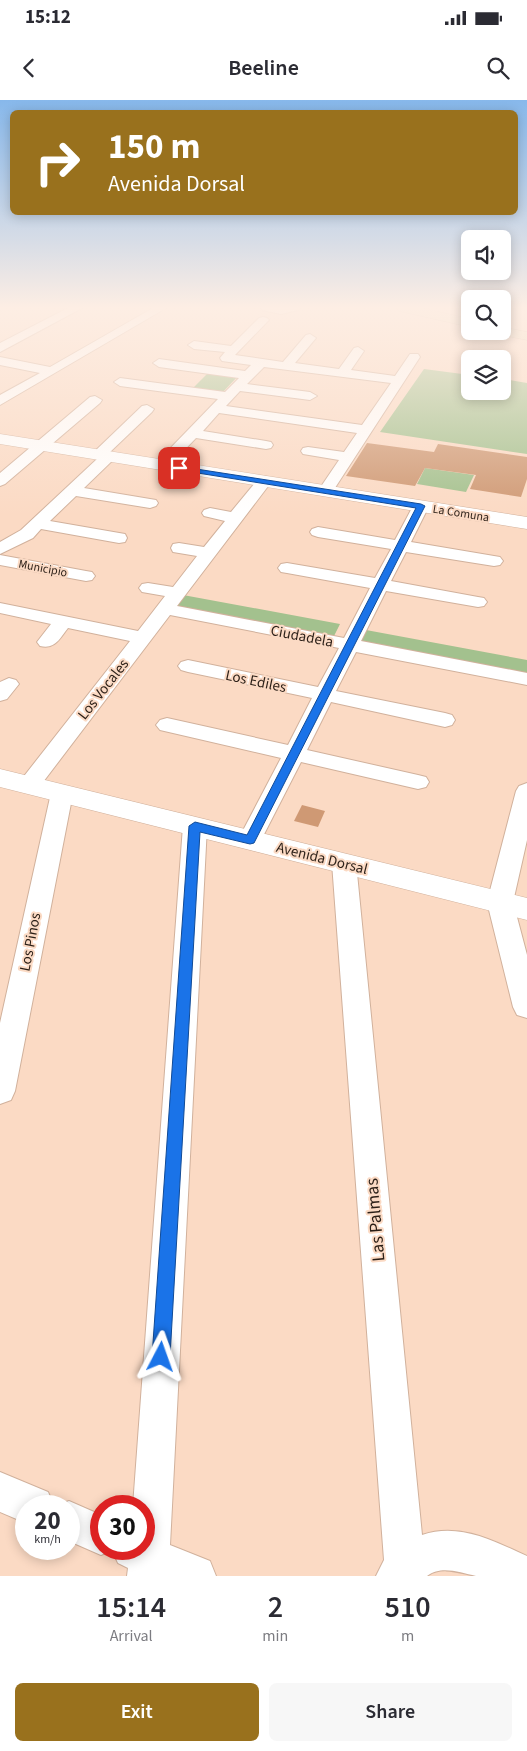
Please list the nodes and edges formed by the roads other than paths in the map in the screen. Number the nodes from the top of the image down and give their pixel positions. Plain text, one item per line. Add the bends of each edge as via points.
1 (41, 377) edge
2 (246, 377) edge
3 (374, 377) edge
4 (401, 377) edge
5 (399, 380) junction
6 (120, 382) dead end
7 (233, 391) junction
8 (310, 396) dead end
9 (1, 400) edge
10 (95, 400) dead end
11 (367, 404) dead end
12 (382, 406) junction
13 (147, 409) dead end
14 (216, 409) junction
15 (366, 430) junction
16 (192, 433) junction
17 (0, 439) edge
18 (266, 445) dead end
19 (42, 446) junction
20 (308, 452) dead end
21 (104, 456) junction
22 (348, 457) junction
23 (162, 465) junction
24 (0, 481) edge
25 (264, 481) junction
26 (72, 491) junction
27 (326, 491) junction
28 (150, 503) dead end
29 (421, 506) junction
30 (210, 513) dead end
31 (236, 518) junction
32 (527, 523) edge
33 (38, 524) junction
34 (0, 531) edge
35 (318, 532) dead end
36 (25, 536) junction
37 (119, 538) dead end
38 (401, 546) junction
39 (179, 548) dead end
40 (0, 549) edge
41 (208, 553) junction
42 (0, 560) edge
43 (494, 561) dead end
44 (287, 568) dead end
45 (86, 576) dead end
46 (381, 585) junction
47 (148, 588) dead end
48 (178, 593) junction
49 (478, 602) dead end
50 (0, 608) edge
51 (165, 609) junction
52 (64, 621) junction
53 (143, 638) junction
54 (47, 642) dead end
55 (350, 645) junction
56 (188, 666) dead end
57 (527, 679) edge
58 (324, 695) junction
59 (445, 720) dead end
60 (167, 725) dead end
61 (294, 754) junction
62 (0, 778) edge
63 (418, 782) dead end
64 (29, 786) junction
65 (527, 791) edge
66 (62, 794) junction
67 (195, 826) junction
68 (250, 840) junction
69 (344, 863) junction
70 (500, 902) junction
71 (527, 909) edge
72 (527, 1007) edge
73 (0, 1091) edge
74 (0, 1492) edge
75 (148, 1495) edge
76 (15, 1498) edge
77 (143, 1560) edge
78 (401, 1574) edge
79 (195, 1576) edge
80 (526, 1576) edge

1 - 9 street
2 - 7 street
3 - 5 street
4 - 5 street
5 - 12 street
6 - 7 street
7 - 8 street
7 - 14 street
10 - 19 street
11 - 12 street
12 - 15 street
13 - 21 street
14 - 15 street
14 - 16 street
15 - 22 street
16 - 18 street
16 - 23 street
17 - 19 street, La Comuna
19 - 21 street, La Comuna
19 - 24 street
20 - 22 street
21 - 23 street, La Comuna
21 - 26 street, Municipio
22 - 27 street
23 - 25 street, La Comuna
25 - 27 street, La Comuna
25 - 31 street, Los Vocales
26 - 28 street
26 - 33 street, Municipio
27 - 29 street, La Comuna
29 - 32 street, La Comuna
29 - 38 street
30 - 31 street
31 - 41 street, Los Vocales
33 - 36 street, Municipio
33 - 37 street
34 - 36 street, Municipio
35 - 38 street
36 - 40 street, Municipio
38 - 43 street
38 - 46 street
39 - 41 street
41 - 48 street, Los Vocales
42 - 45 street, Municipio
44 - 46 street
46 - 49 street
46 - 55 street
47 - 48 street
48 - 51 street, Los Vocales
50 - 52 street
51 - 53 street, Los Vocales
51 - 55 street, Ciudadela
52 - 53 street
52 - 54 street
53 - 64 street, Los Vocales
55 - 57 street, Ciudadela
55 - 58 street
56 - 58 street, Los Ediles
58 - 59 street, Los Ediles
58 - 61 street
60 - 61 street
61 - 63 street
61 - 68 street
62 - 64 street, Avenida Dorsal
64 - 66 street, Avenida Dorsal
65 - 70 street
66 - 67 street, Avenida Dorsal
66 - 73 street, Los Pinos
67 - 68 street, Avenida Dorsal
67 - 75 street
68 - 69 street, Avenida Dorsal
69 - 70 street, Avenida Dorsal
69 - 78 street, Las Palmas
70 - 71 street, Avenida Dorsal
70 - 72 street
74 - 76 street
77 - 79 street
78 - 80 street via 421,1556 440,1550 458,1550

